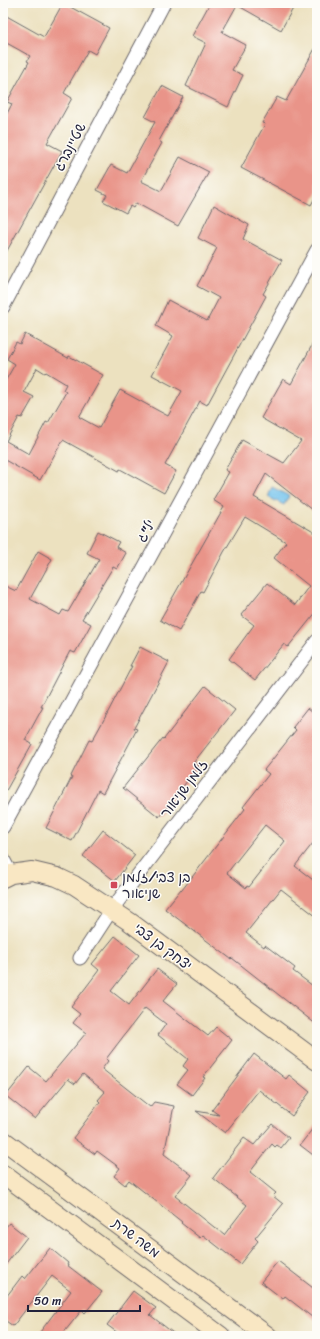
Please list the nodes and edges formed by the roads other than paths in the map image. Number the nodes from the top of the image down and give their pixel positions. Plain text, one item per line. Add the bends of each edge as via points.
1 (164, 3) edge
2 (317, 250) edge
3 (3, 307) edge
4 (317, 641) edge
5 (3, 827) edge
6 (6, 870) edge
7 (112, 909) junction
8 (80, 958) dead end
9 (317, 1061) edge
10 (3, 1140) edge
11 (3, 1174) edge
12 (222, 1336) edge
13 (268, 1336) edge

1 - 3 street, שטיינברג
2 - 5 street, יל"ג
4 - 7 street, זלמן שניאור
6 - 7 street, יצחק בן צבי via 32,871 58,877
7 - 8 street, זלמן שניאור
7 - 9 street, יצחק בן צבי
10 - 13 street, משה שרת
11 - 12 street, משה שרת

